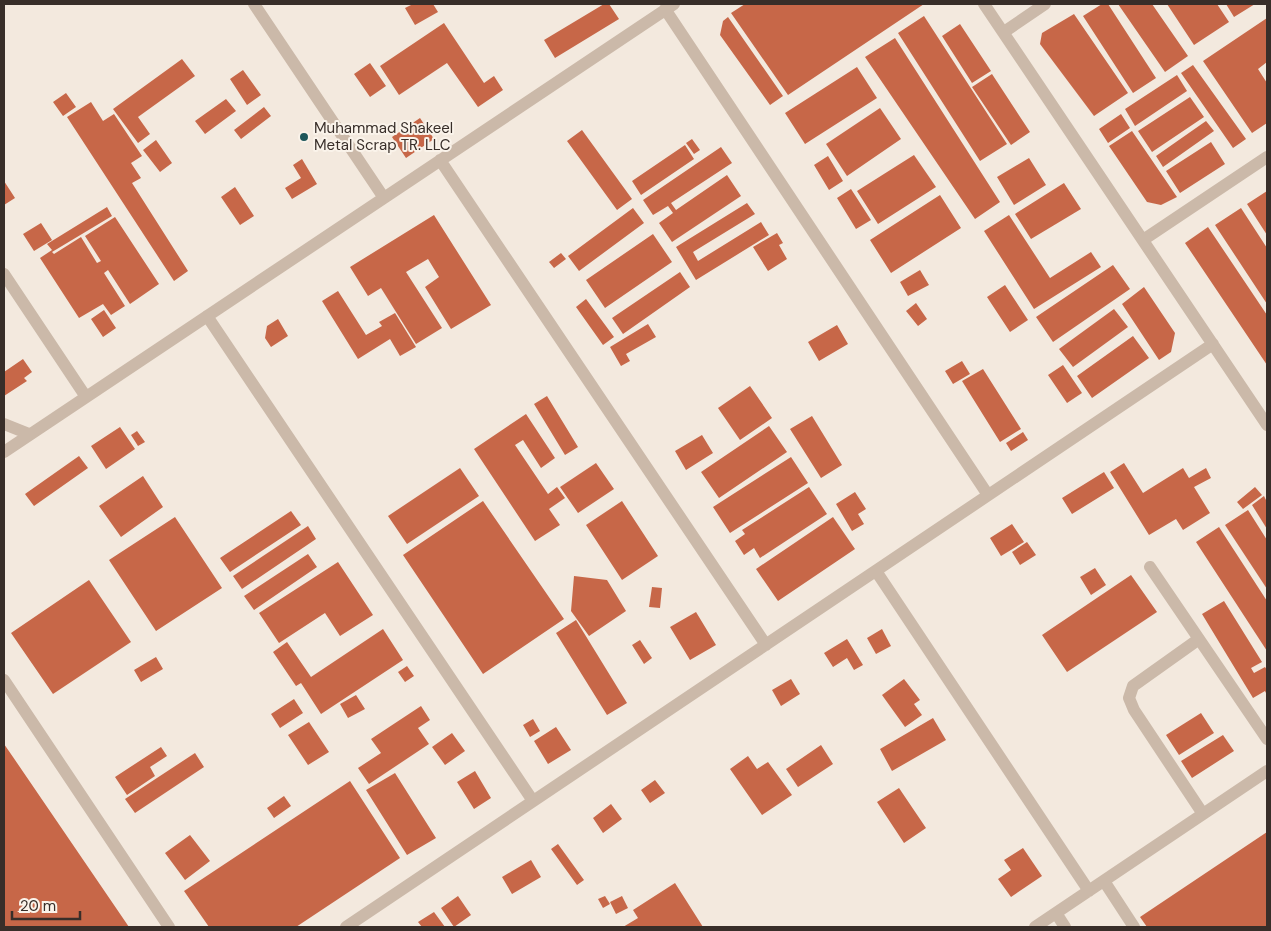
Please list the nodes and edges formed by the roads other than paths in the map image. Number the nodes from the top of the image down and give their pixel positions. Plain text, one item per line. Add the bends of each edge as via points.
1 (254, 4) edge
2 (984, 4) edge
3 (1046, 4) edge
4 (670, 7) edge
5 (1004, 32) junction
6 (1267, 157) edge
7 (440, 160) junction
8 (384, 198) junction
9 (1143, 240) junction
10 (4, 274) edge
11 (207, 316) junction
12 (1213, 344) junction
13 (86, 397) junction
14 (4, 424) edge
15 (1267, 426) edge
16 (30, 434) junction
17 (4, 452) edge
18 (988, 495) junction
19 (1150, 567) dead end
20 (876, 571) junction
21 (1198, 639) junction
22 (766, 644) junction
23 (4, 680) edge
24 (1267, 739) edge
25 (1267, 773) edge
26 (533, 801) junction
27 (1204, 814) junction
28 (1104, 881) junction
29 (1089, 891) junction
30 (1056, 913) junction
31 (170, 927) edge
32 (346, 927) edge
33 (1035, 927) edge
34 (1065, 927) edge
35 (1134, 927) edge

1 - 8 street
2 - 5 street
3 - 5 street
4 - 7 street
4 - 18 street
5 - 9 street
6 - 9 street
7 - 8 street
7 - 22 street
8 - 11 street
9 - 12 street
10 - 13 street
11 - 13 street
11 - 26 street
12 - 15 street
12 - 18 street
13 - 16 street
14 - 16 street
16 - 17 street
18 - 20 street
19 - 21 street
20 - 22 street
20 - 29 street
21 - 24 street
21 - 27 street via 1133,686 1129,698
22 - 26 street
23 - 31 street
25 - 27 street
26 - 32 street
27 - 28 street
28 - 29 street
28 - 35 street
29 - 30 street
30 - 33 street
30 - 34 street

